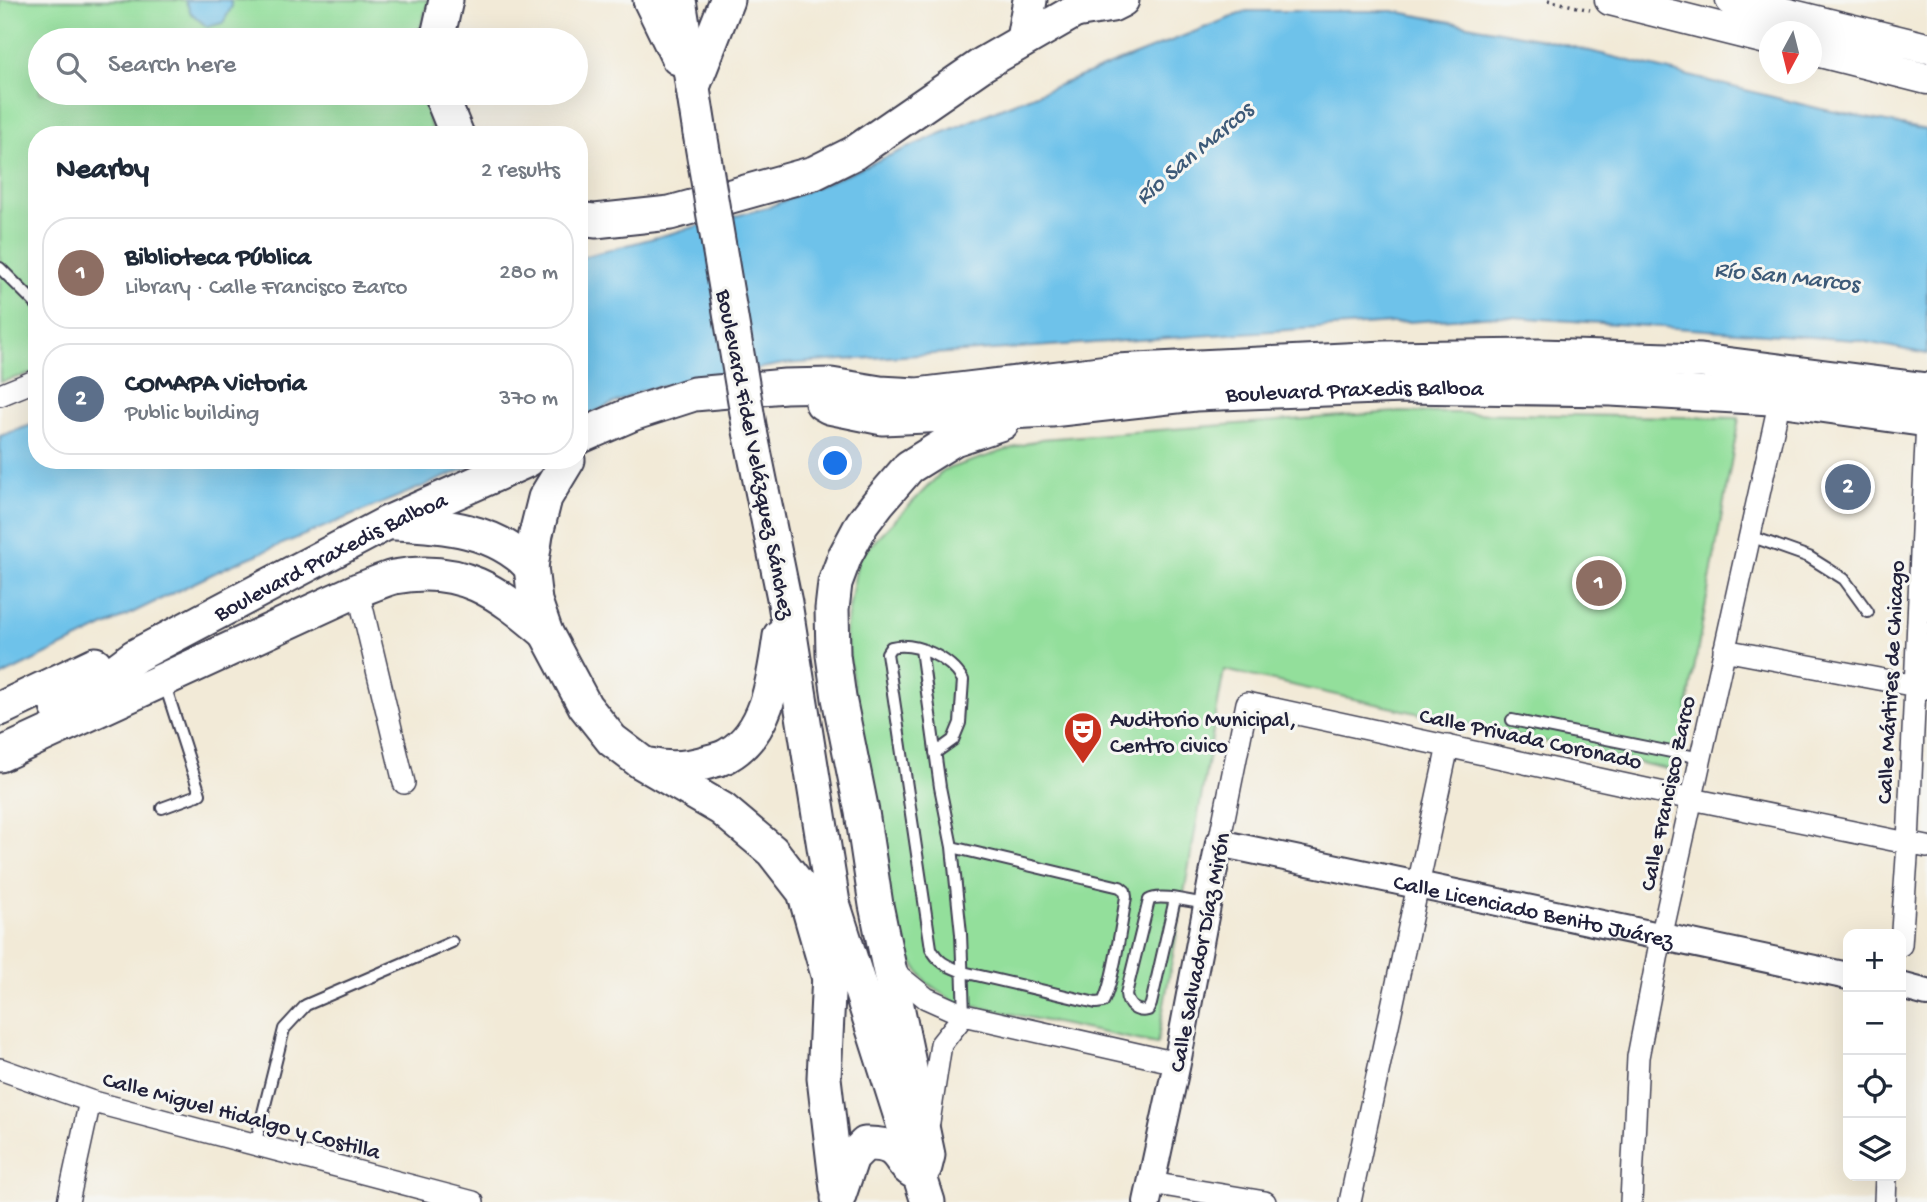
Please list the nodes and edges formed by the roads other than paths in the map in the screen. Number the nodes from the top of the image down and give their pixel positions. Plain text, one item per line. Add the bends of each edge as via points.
1 (446, 0) edge
2 (650, 0) edge
3 (679, 0) edge
4 (727, 0) edge
5 (1030, 0) edge
6 (1122, 0) edge
7 (1610, 0) edge
8 (1731, 0) edge
9 (1081, 4) edge
10 (440, 28) edge
11 (1759, 37) edge
12 (1023, 40) junction
13 (1927, 48) edge
14 (1822, 53) edge
15 (1927, 79) edge
16 (692, 89) junction
17 (588, 222) edge
18 (0, 268) edge
19 (28, 296) edge
20 (1519, 372) junction
21 (28, 384) edge
22 (785, 386) junction
23 (1927, 390) edge
24 (0, 395) edge
25 (1780, 399) junction
26 (1051, 410) junction
27 (1927, 420) edge
28 (588, 435) edge
29 (508, 469) edge
30 (563, 469) edge
31 (387, 523) junction
32 (1750, 536) junction
33 (531, 566) junction
34 (358, 590) junction
35 (785, 603) junction
36 (1868, 612) dead end
37 (546, 634) junction
38 (921, 649) junction
39 (1724, 650) junction
40 (135, 656) junction
41 (163, 680) junction
42 (1921, 686) edge
43 (1247, 703) joint
44 (0, 709) edge
45 (1512, 719) dead end
46 (0, 740) edge
47 (1448, 746) junction
48 (935, 753) junction
49 (0, 755) edge
50 (1701, 758) junction
51 (641, 762) junction
52 (404, 783) dead end
53 (1692, 799) junction
54 (162, 808) dead end
55 (1219, 843) junction
56 (1917, 845) edge
57 (952, 848) junction
58 (1420, 886) junction
59 (1175, 899) junction
60 (1207, 904) junction
61 (835, 909) junction
62 (1904, 929) edge
63 (1661, 937) junction
64 (452, 942) dead end
65 (889, 968) junction
66 (963, 972) junction
67 (828, 975) junction
68 (1843, 975) edge
69 (1906, 987) edge
70 (1927, 993) edge
71 (964, 1015) junction
72 (1177, 1063) junction
73 (0, 1069) edge
74 (90, 1101) junction
75 (926, 1141) junction
76 (255, 1144) junction
77 (1886, 1181) edge
78 (924, 1188) edge
79 (1149, 1193) edge
80 (407, 1194) edge
81 (838, 1200) edge
82 (68, 1202) edge
83 (473, 1202) edge
84 (1265, 1202) edge
85 (1350, 1202) edge
86 (1631, 1202) edge
87 (1885, 1202) edge

1 - 10 main road
2 - 16 main road
3 - 16 main road, Boulevard Fidel Velázquez Sánchez
4 - 16 main road
5 - 12 main road
6 - 9 main road via 1112,5
7 - 11 main road
8 - 13 main road
9 - 12 main road
12 - 17 main road via 854,153 814,173 670,213
14 - 15 main road
16 - 35 main road, Boulevard Fidel Velázquez Sánchez, bridge via 750,431
18 - 19 lane
20 - 22 main road, Boulevard Praxedis Balboa via 1385,358 1116,372 917,395 831,385
20 - 23 main road, Boulevard Praxedis Balboa via 1700,361
20 - 25 main road, Boulevard Praxedis Balboa via 1611,388
20 - 26 main road, Boulevard Praxedis Balboa via 1404,386 1195,394
21 - 24 street
22 - 26 main road, Boulevard Praxedis Balboa via 830,407 883,418
22 - 28 main road, Boulevard Praxedis Balboa via 694,394 632,414
25 - 27 main road, Boulevard Praxedis Balboa
25 - 32 street, Calle Francisco Zarco
26 - 65 main road via 954,439 909,467 862,524 835,583 833,655
27 - 42 street, Calle Mártires de Chicago
29 - 31 main road, Boulevard Praxedis Balboa
30 - 33 main road via 545,498
31 - 33 main road via 466,530 518,552
31 - 40 main road, Boulevard Praxedis Balboa
32 - 36 lane via 1809,557 1844,579
32 - 39 street, Calle Francisco Zarco
33 - 37 main road via 535,601
34 - 37 main road via 394,577 438,574 482,585
34 - 41 main road
34 - 52 street
35 - 51 main road via 774,678 764,712 745,741 727,756 695,766 664,769
35 - 61 main road, Boulevard Fidel Velázquez Sánchez
37 - 51 main road via 584,706 612,740
38 - 48 lane
38 - 48 lane via 948,662 963,680 960,723 953,740
38 - 66 lane via 899,645 887,653 932,948 943,964
39 - 42 street
39 - 50 street, Calle Francisco Zarco
40 - 44 main road, Boulevard Praxedis Balboa via 88,665
40 - 46 main road, Boulevard Praxedis Balboa via 94,686
41 - 49 main road
41 - 54 lane via 200,794
42 - 56 street, Calle Mártires de Chicago
43 - 47 street, Calle Privada Coronado
43 - 55 street, Calle Salvador Díaz Mirón
45 - 50 lane
47 - 53 street, Calle Privada Coronado
47 - 58 street
48 - 57 lane
50 - 53 street, Calle Francisco Zarco
51 - 67 main road via 722,809 772,851 804,892
53 - 56 street, Calle Privada Coronado
53 - 63 street, Calle Francisco Zarco
55 - 58 street, Calle Licenciado Benito Juárez
55 - 60 street, Calle Salvador Díaz Mirón
56 - 62 street, Calle Mártires de Chicago
57 - 66 lane
57 - 66 lane via 1120,887 1126,897 1102,1002
58 - 63 street, Calle Licenciado Benito Juárez
58 - 85 street
59 - 59 lane via 1151,1004 1144,1011 1131,1007 1126,994 1149,900
59 - 60 lane
60 - 72 street, Calle Salvador Díaz Mirón
61 - 67 main road, Boulevard Fidel Velázquez Sánchez
61 - 78 main road, Boulevard Fidel Velázquez Sánchez
63 - 68 street, Calle Licenciado Benito Juárez
63 - 86 street, Calle Francisco Zarco via 1638,1058
64 - 76 lane via 306,1005 284,1029
65 - 71 street via 926,998
65 - 75 main road
66 - 71 lane
67 - 81 main road, Boulevard Fidel Velázquez Sánchez via 824,1078
69 - 70 street
71 - 72 street
71 - 75 street via 941,1044
72 - 79 street, Calle Salvador Díaz Mirón
73 - 74 street, Calle Miguel Hidalgo y Costilla
74 - 76 street, Calle Miguel Hidalgo y Costilla
74 - 82 street
75 - 78 main road via 929,1154
76 - 80 street, Calle Miguel Hidalgo y Costilla
77 - 87 street
78 - 81 main road via 895,1150 879,1143 865,1144 852,1157
79 - 84 street
80 - 83 street, Calle Miguel Hidalgo y Costilla

